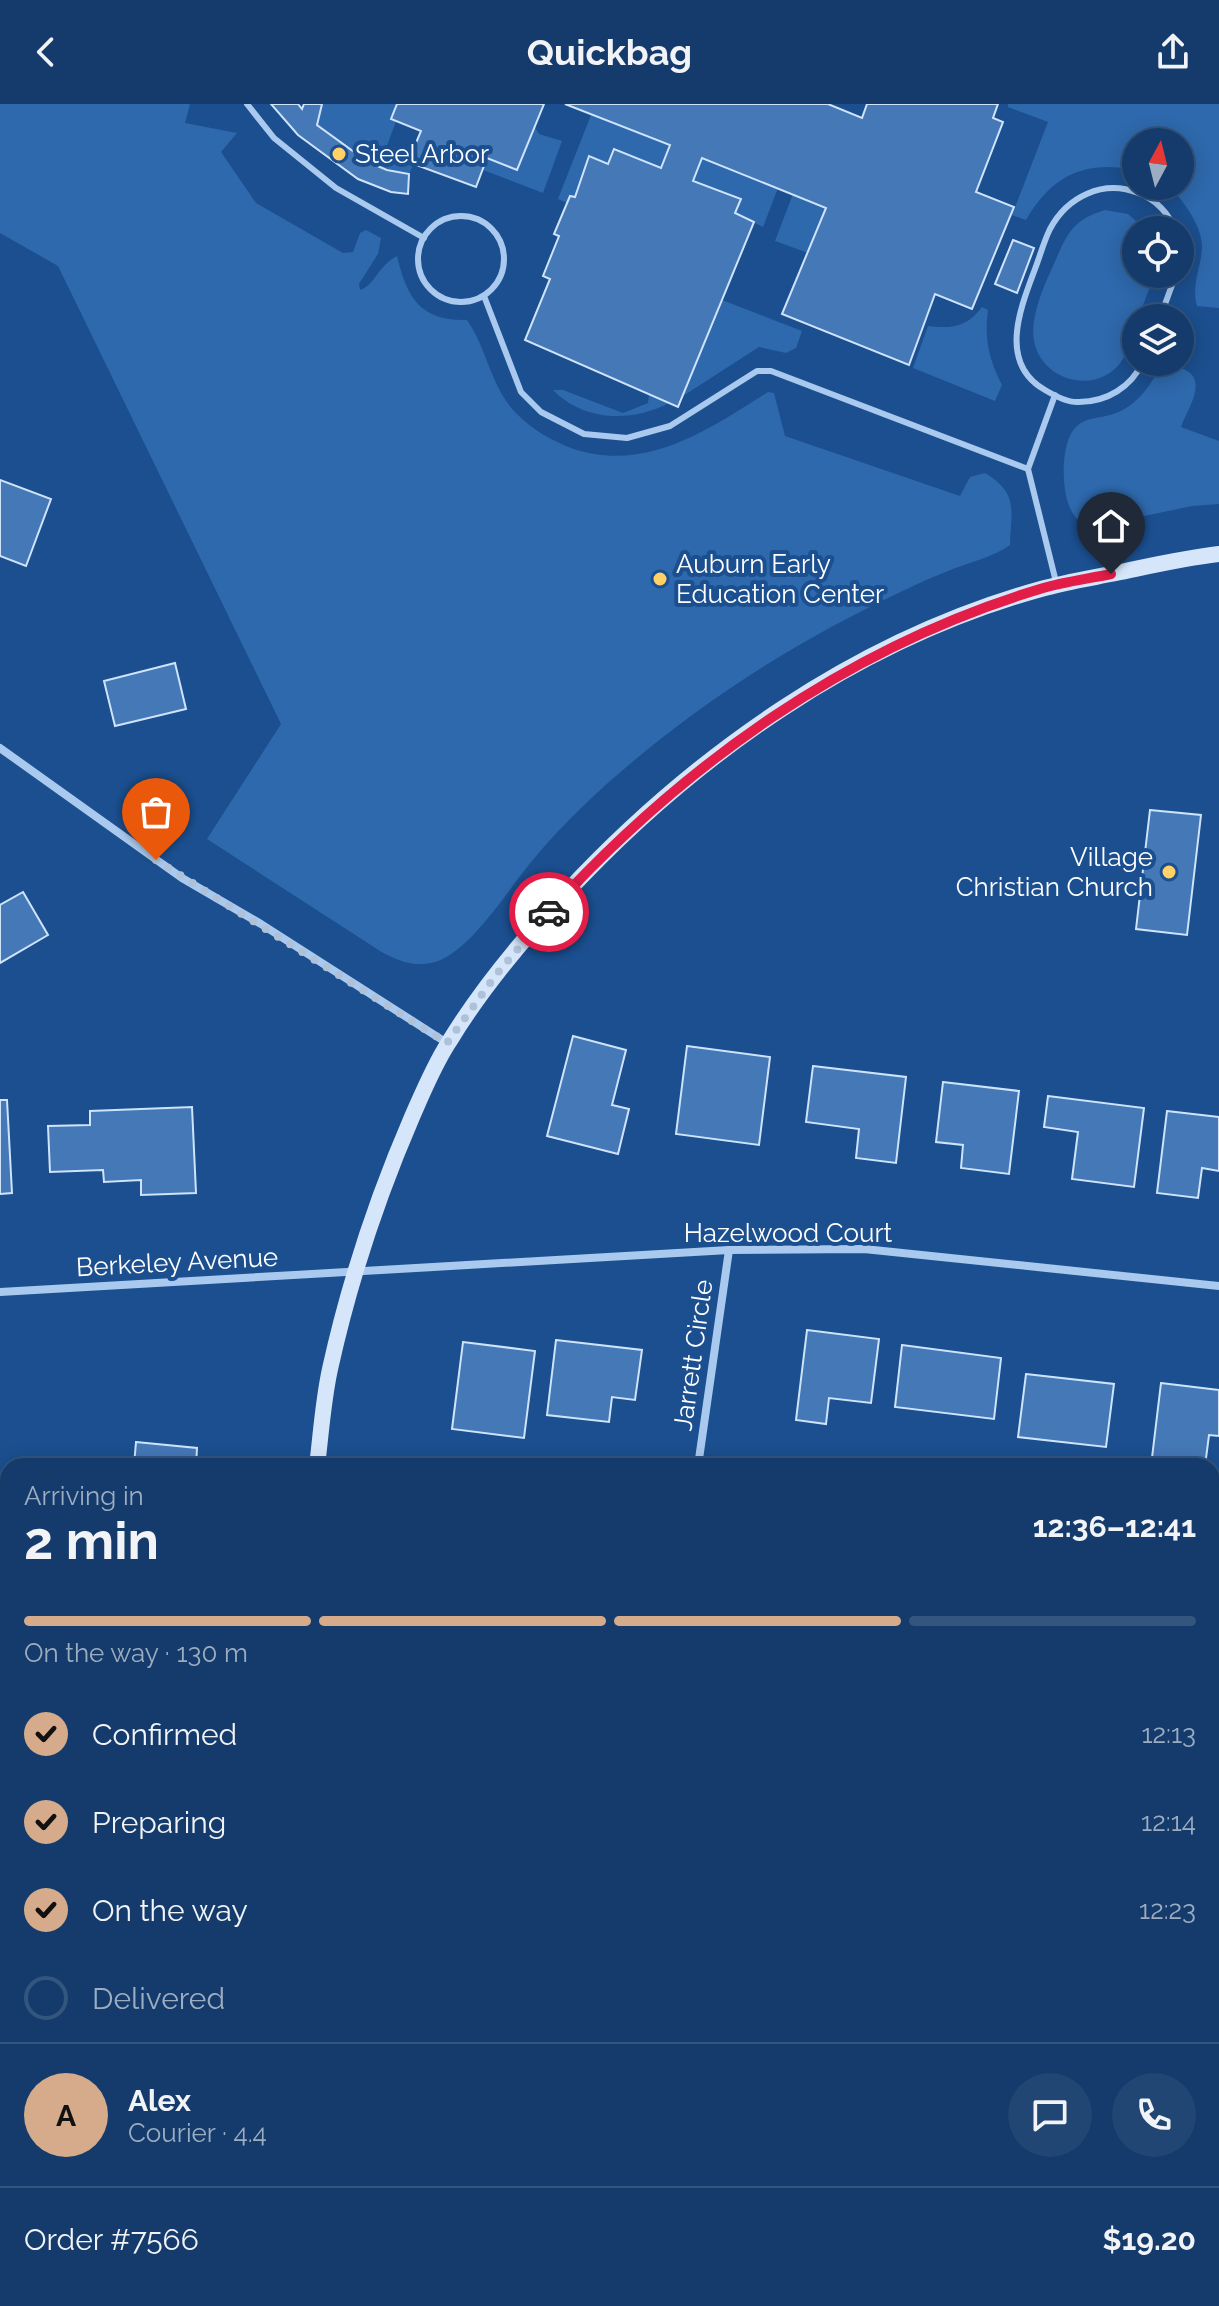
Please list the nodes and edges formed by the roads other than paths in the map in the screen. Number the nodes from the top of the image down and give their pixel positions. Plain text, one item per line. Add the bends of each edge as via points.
1 (247, 104) edge
2 (1170, 216) edge
3 (424, 238) junction
4 (484, 296) junction
5 (1135, 376) edge
6 (1055, 395) junction
7 (1028, 469) junction
8 (1219, 554) edge
9 (1057, 585) junction
10 (0, 748) edge
11 (447, 1043) junction
12 (729, 1250) junction
13 (356, 1271) junction
14 (1219, 1286) edge
15 (0, 1292) edge
16 (318, 1458) edge
17 (699, 1458) edge

1 - 3 lane via 274,138 336,188
2 - 6 lane via 1147,196 1127,189 1097,189 1072,201 1051,228 1018,314 1016,344 1020,362 1035,384
3 - 4 lane via 419,266 431,290 456,302
3 - 4 lane via 433,227 459,217 473,218 496,234 502,247 502,275
4 - 7 lane via 521,392 541,412 584,434 627,438 670,426 757,371 771,371
5 - 6 lane via 1122,390 1097,401 1075,403
6 - 7 lane
7 - 9 lane
8 - 9 main road
9 - 11 main road via 881,651 743,736 645,814 585,872 530,933
10 - 11 street via 182,878
11 - 13 main road via 395,1156
12 - 13 street, Hazelwood Court
12 - 14 street, Hazelwood Court via 864,1249
12 - 17 street, Jarrett Circle
13 - 15 street, Berkeley Avenue
13 - 16 main road via 330,1371

